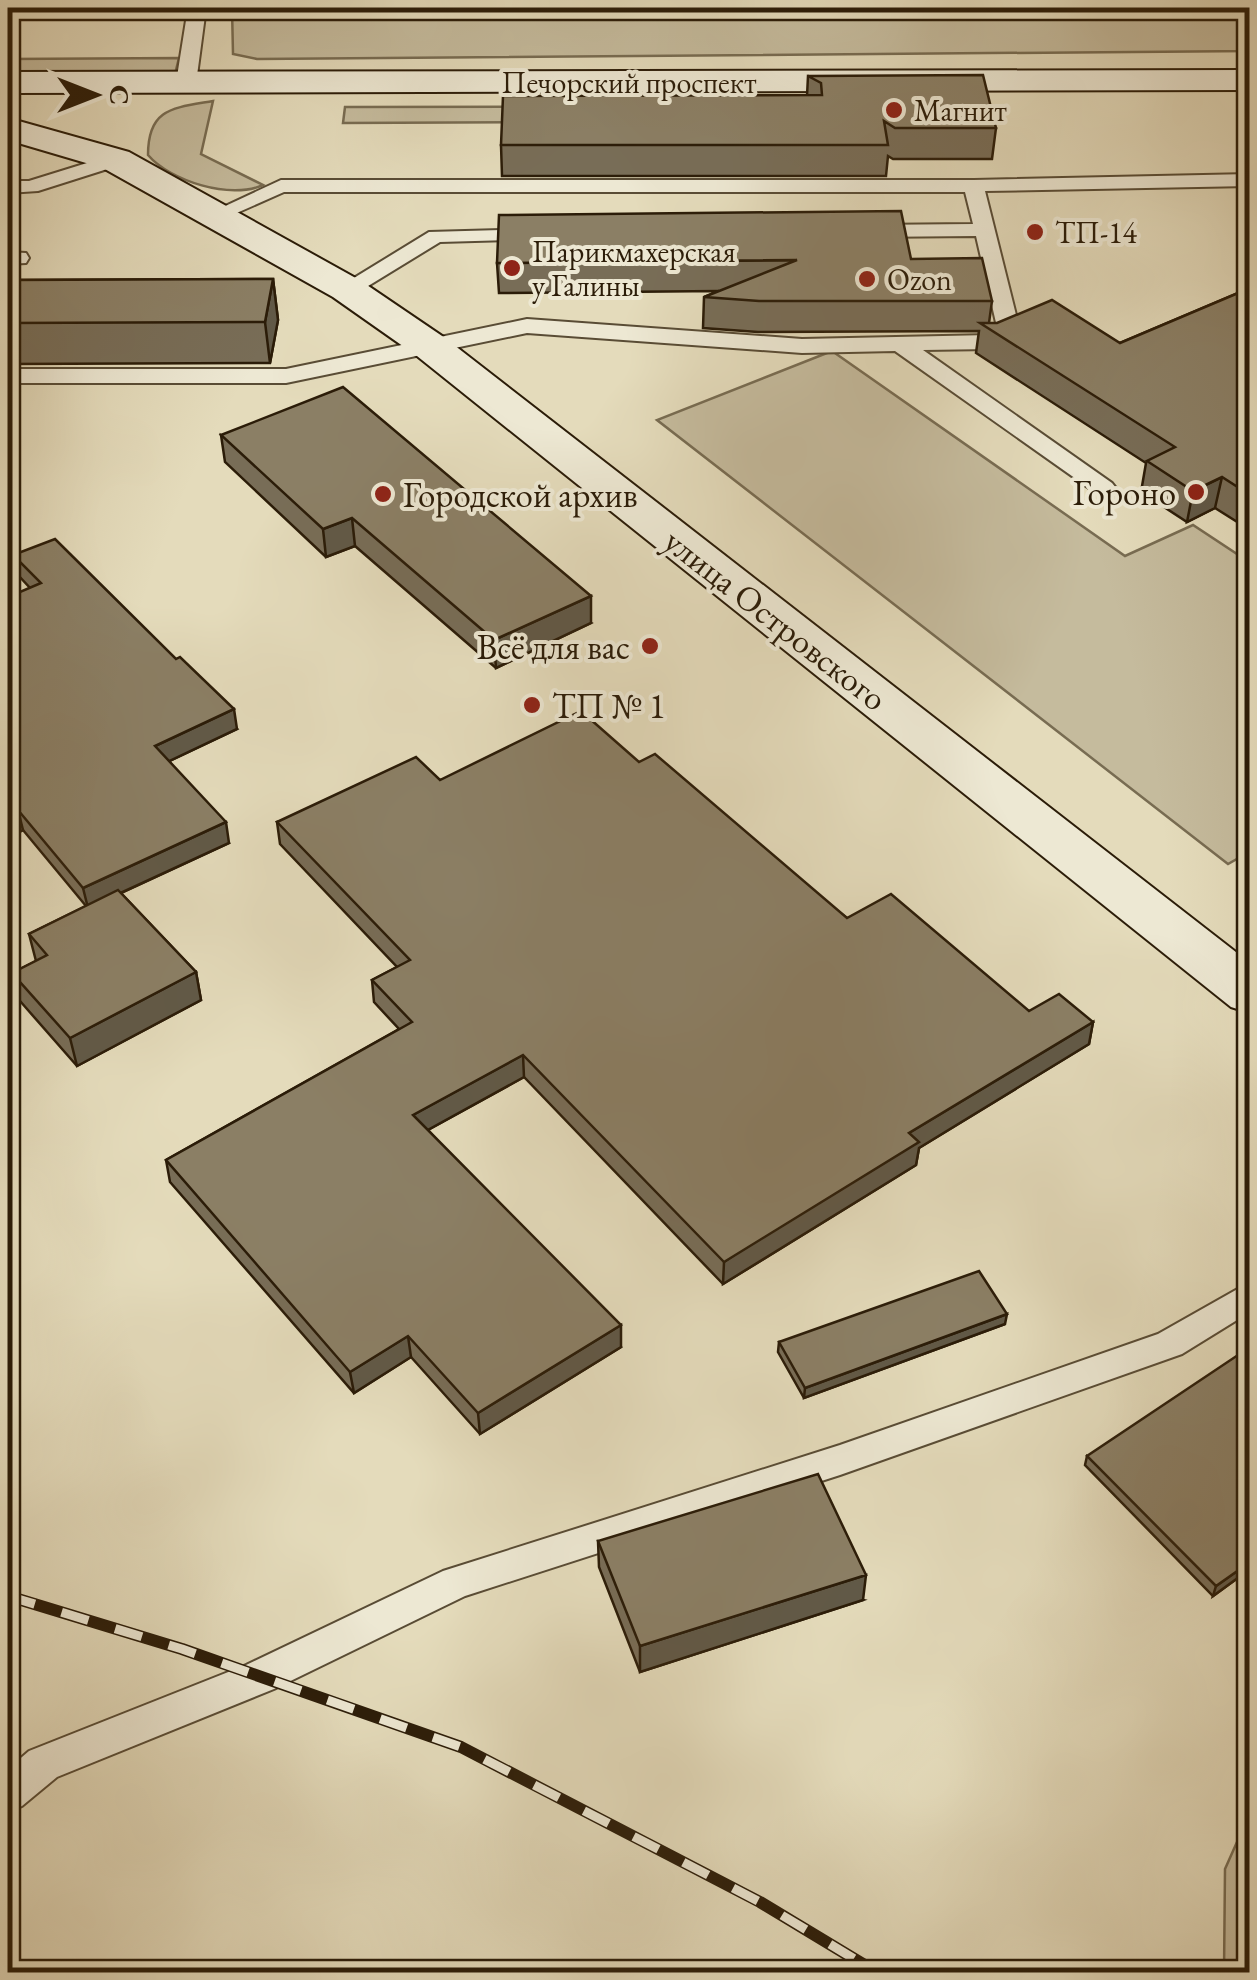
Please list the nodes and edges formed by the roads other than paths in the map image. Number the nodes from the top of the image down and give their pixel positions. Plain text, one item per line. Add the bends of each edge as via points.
1 (196, 8) edge
2 (1250, 80) edge
3 (186, 84) junction
4 (12, 107) edge
5 (56, 122) junction
6 (127, 131) junction
7 (1250, 180) edge
8 (974, 186) junction
9 (8, 187) edge
10 (216, 215) junction
11 (985, 230) junction
12 (848, 231) edge
13 (553, 234) edge
14 (347, 289) junction
15 (900, 344) junction
16 (431, 347) junction
17 (8, 376) edge
18 (1104, 488) dead end
19 (1240, 971) edge
20 (1250, 1295) edge
21 (8, 1793) edge

1 - 3 lane
2 - 3 main road, Печорский проспект
3 - 4 main road, Печорский проспект
3 - 5 main road
3 - 6 main road
4 - 5 main road
4 - 6 main road, улица Островского
5 - 6 main road
6 - 9 lane via 30,187
6 - 10 main road, улица Островского
7 - 8 lane
8 - 10 lane via 281,186
8 - 11 lane
10 - 14 main road, улица Островского
11 - 12 lane
11 - 15 lane via 1006,338
13 - 14 lane via 436,236
14 - 16 main road, улица Островского
15 - 16 lane via 802,346 527,326
15 - 18 lane
16 - 17 lane via 286,376
16 - 19 main road, улица Островского
20 - 21 lane via 1170,1344 840,1460 456,1582 260,1677 42,1764

